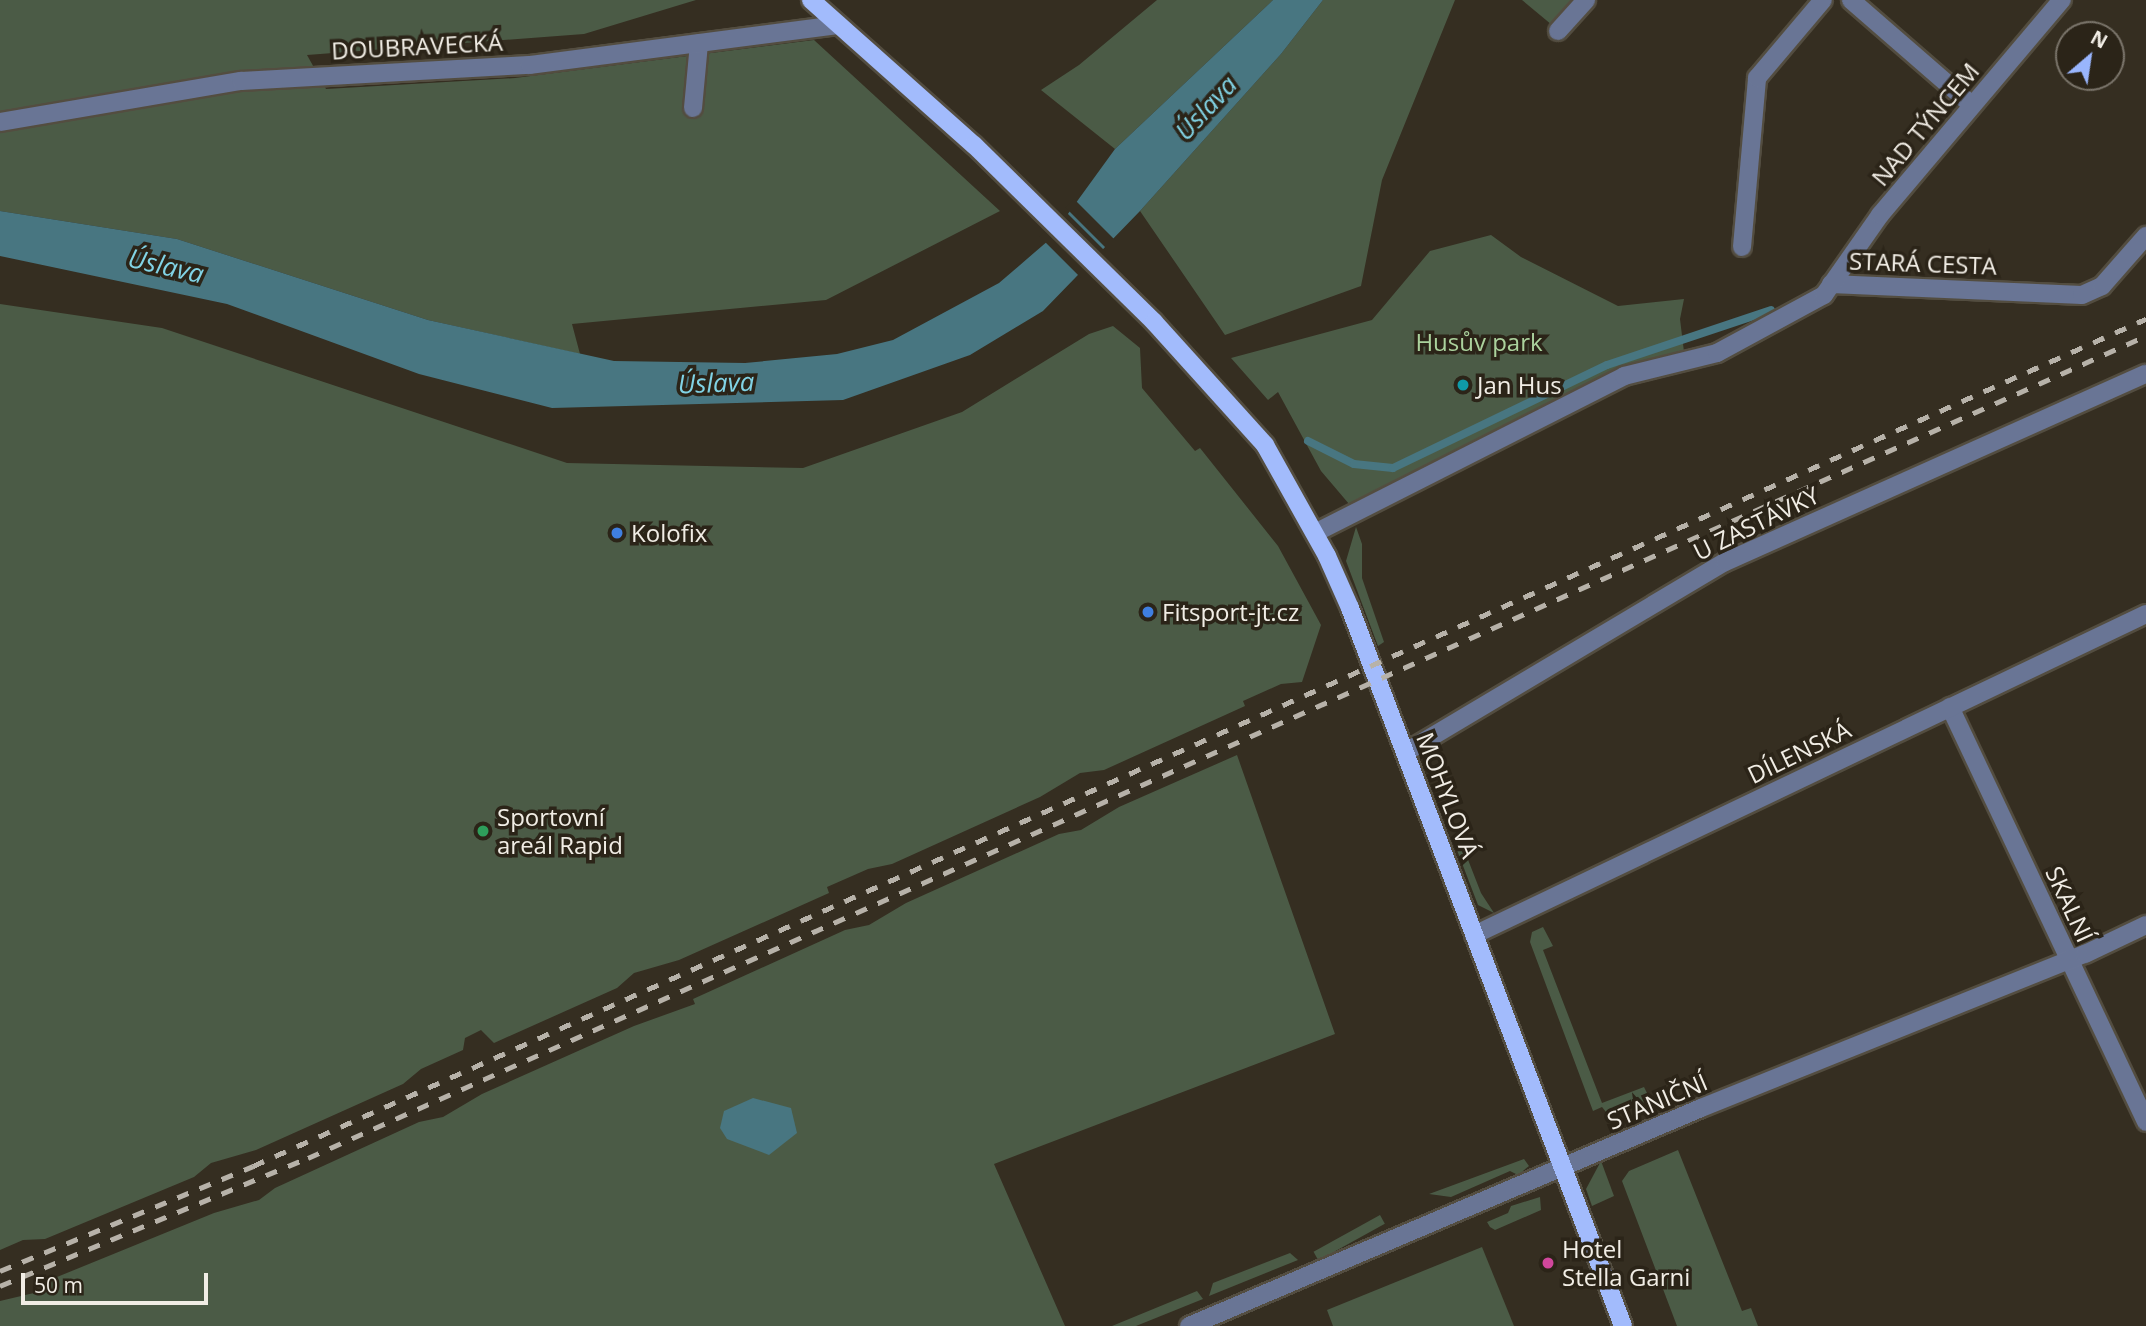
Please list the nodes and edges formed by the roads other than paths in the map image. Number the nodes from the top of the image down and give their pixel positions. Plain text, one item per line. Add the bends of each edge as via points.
1 (811, 0) edge
2 (1586, 0) edge
3 (1823, 0) edge
4 (1851, 0) edge
5 (2062, 0) edge
6 (838, 25) junction
7 (1558, 31) dead end
8 (699, 43) junction
9 (1972, 105) junction
10 (693, 108) dead end
11 (0, 122) edge
12 (2146, 236) edge
13 (1742, 247) dead end
14 (1831, 284) junction
15 (2146, 374) edge
16 (1315, 533) junction
17 (2146, 614) edge
18 (1950, 707) junction
19 (1406, 752) junction
20 (2146, 925) edge
21 (1474, 935) junction
22 (2069, 960) junction
23 (2146, 1122) edge
24 (1563, 1168) junction
25 (1189, 1326) edge
26 (1623, 1326) edge

1 - 6 main road, MOHYLOVÁ
2 - 7 street
3 - 13 street via 1757,78
4 - 9 street
5 - 9 street, NAD TÝNCEM
6 - 8 street, DOUBRAVECKÁ
6 - 16 main road, MOHYLOVÁ via 974,145 1154,322 1258,435
8 - 10 street
8 - 11 street, DOUBRAVECKÁ via 530,65 241,81
9 - 14 street, NAD TÝNCEM via 1880,215
12 - 14 street, STARÁ CESTA via 2102,286 2082,295
14 - 16 street, STARÁ CESTA via 1824,295 1717,353 1624,376
15 - 19 street, U ZASTÁVKY via 1725,562
16 - 19 main road, MOHYLOVÁ
17 - 18 street, DÍLENSKÁ
18 - 21 street, DÍLENSKÁ
18 - 22 street, SKALNÍ
19 - 21 main road, MOHYLOVÁ
20 - 22 street, STANIČNÍ
21 - 24 main road, MOHYLOVÁ
22 - 23 street, SKALNÍ
22 - 24 street, STANIČNÍ
24 - 25 street, STANIČNÍ
24 - 26 main road, MOHYLOVÁ

